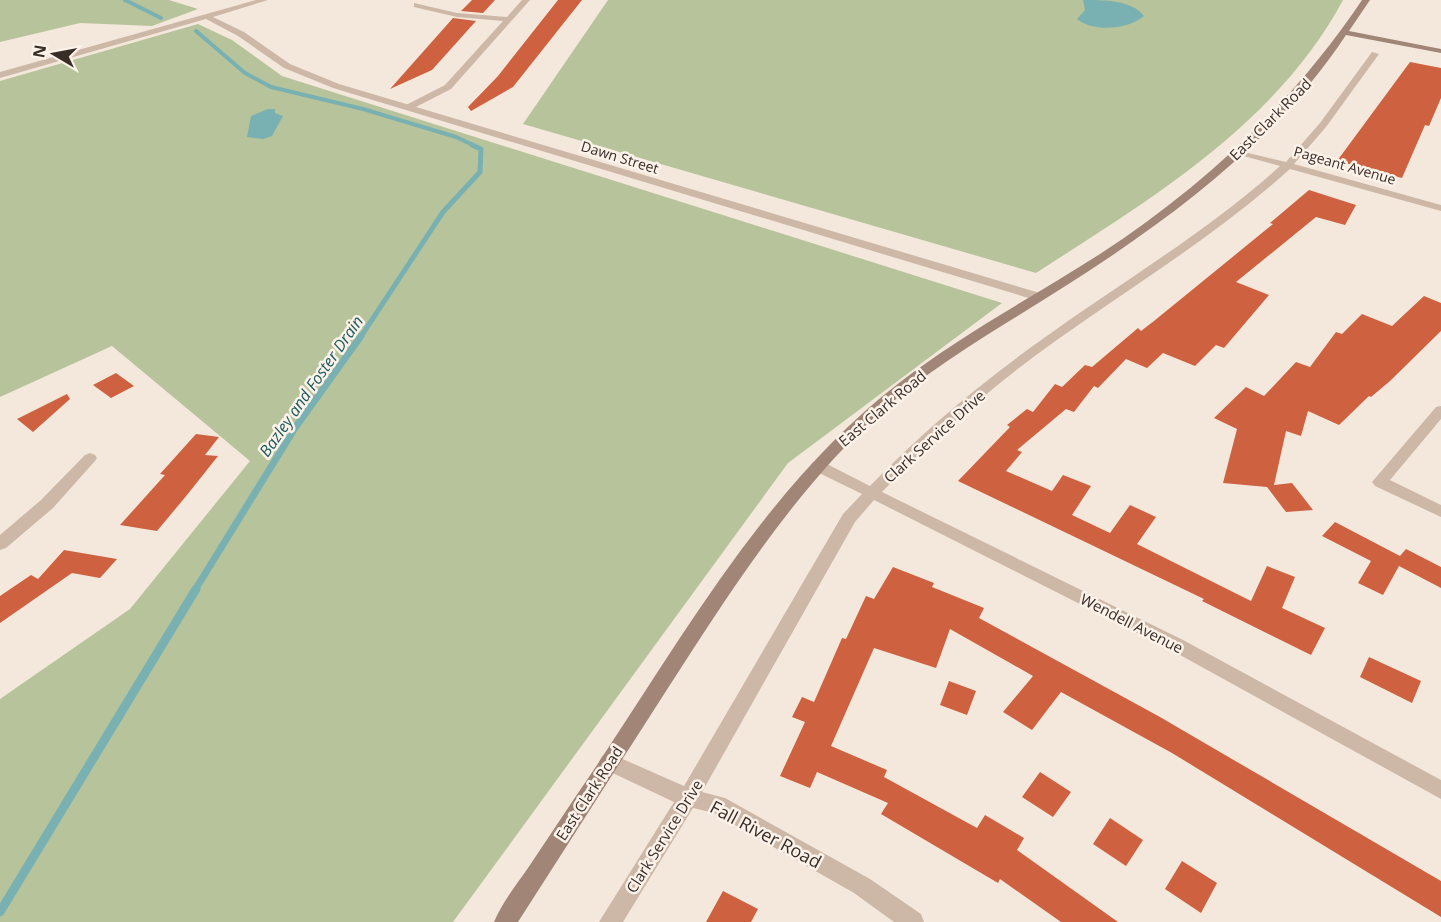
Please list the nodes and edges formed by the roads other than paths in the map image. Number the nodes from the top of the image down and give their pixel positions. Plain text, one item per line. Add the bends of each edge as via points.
1 (264, 0) edge
2 (526, 0) edge
3 (1366, 0) edge
4 (417, 5) dead end
5 (206, 16) junction
6 (509, 19) junction
7 (1346, 33) junction
8 (1441, 51) edge
9 (1375, 54) dead end
10 (0, 75) edge
11 (409, 107) junction
12 (1240, 152) junction
13 (1287, 165) junction
14 (1441, 208) edge
15 (1039, 297) junction
16 (1441, 410) edge
17 (90, 458) dead end
18 (818, 466) junction
19 (871, 494) junction
20 (1441, 512) edge
21 (0, 544) edge
22 (609, 762) junction
23 (1441, 790) edge
24 (688, 798) junction
25 (505, 922) edge
26 (610, 922) edge
27 (913, 922) edge

1 - 5 street
2 - 6 street
3 - 7 main road, East Clark Road
4 - 6 street via 456,15
5 - 10 street
5 - 11 street, Dawn Street via 241,34 287,66 336,86
6 - 11 street via 448,87
7 - 8 main road
7 - 12 main road, East Clark Road via 1287,106
9 - 13 street, Clark Service Drive via 1322,127
11 - 15 street, Dawn Street
12 - 13 street, Pageant Avenue
12 - 15 main road, East Clark Road via 1134,235
13 - 14 street, Pageant Avenue
13 - 19 street, Clark Service Drive via 1190,244 1016,364 951,418
15 - 18 main road, East Clark Road via 902,387
16 - 20 street via 1380,482
17 - 21 street via 47,504
18 - 19 street, Wendell Avenue
18 - 22 main road, East Clark Road via 746,555
19 - 23 street, Wendell Avenue via 1177,645
19 - 24 street, Clark Service Drive via 849,518
22 - 24 street, Fall River Road
22 - 25 main road, East Clark Road
24 - 26 street, Clark Service Drive
24 - 27 street, Fall River Road via 718,805 862,886

